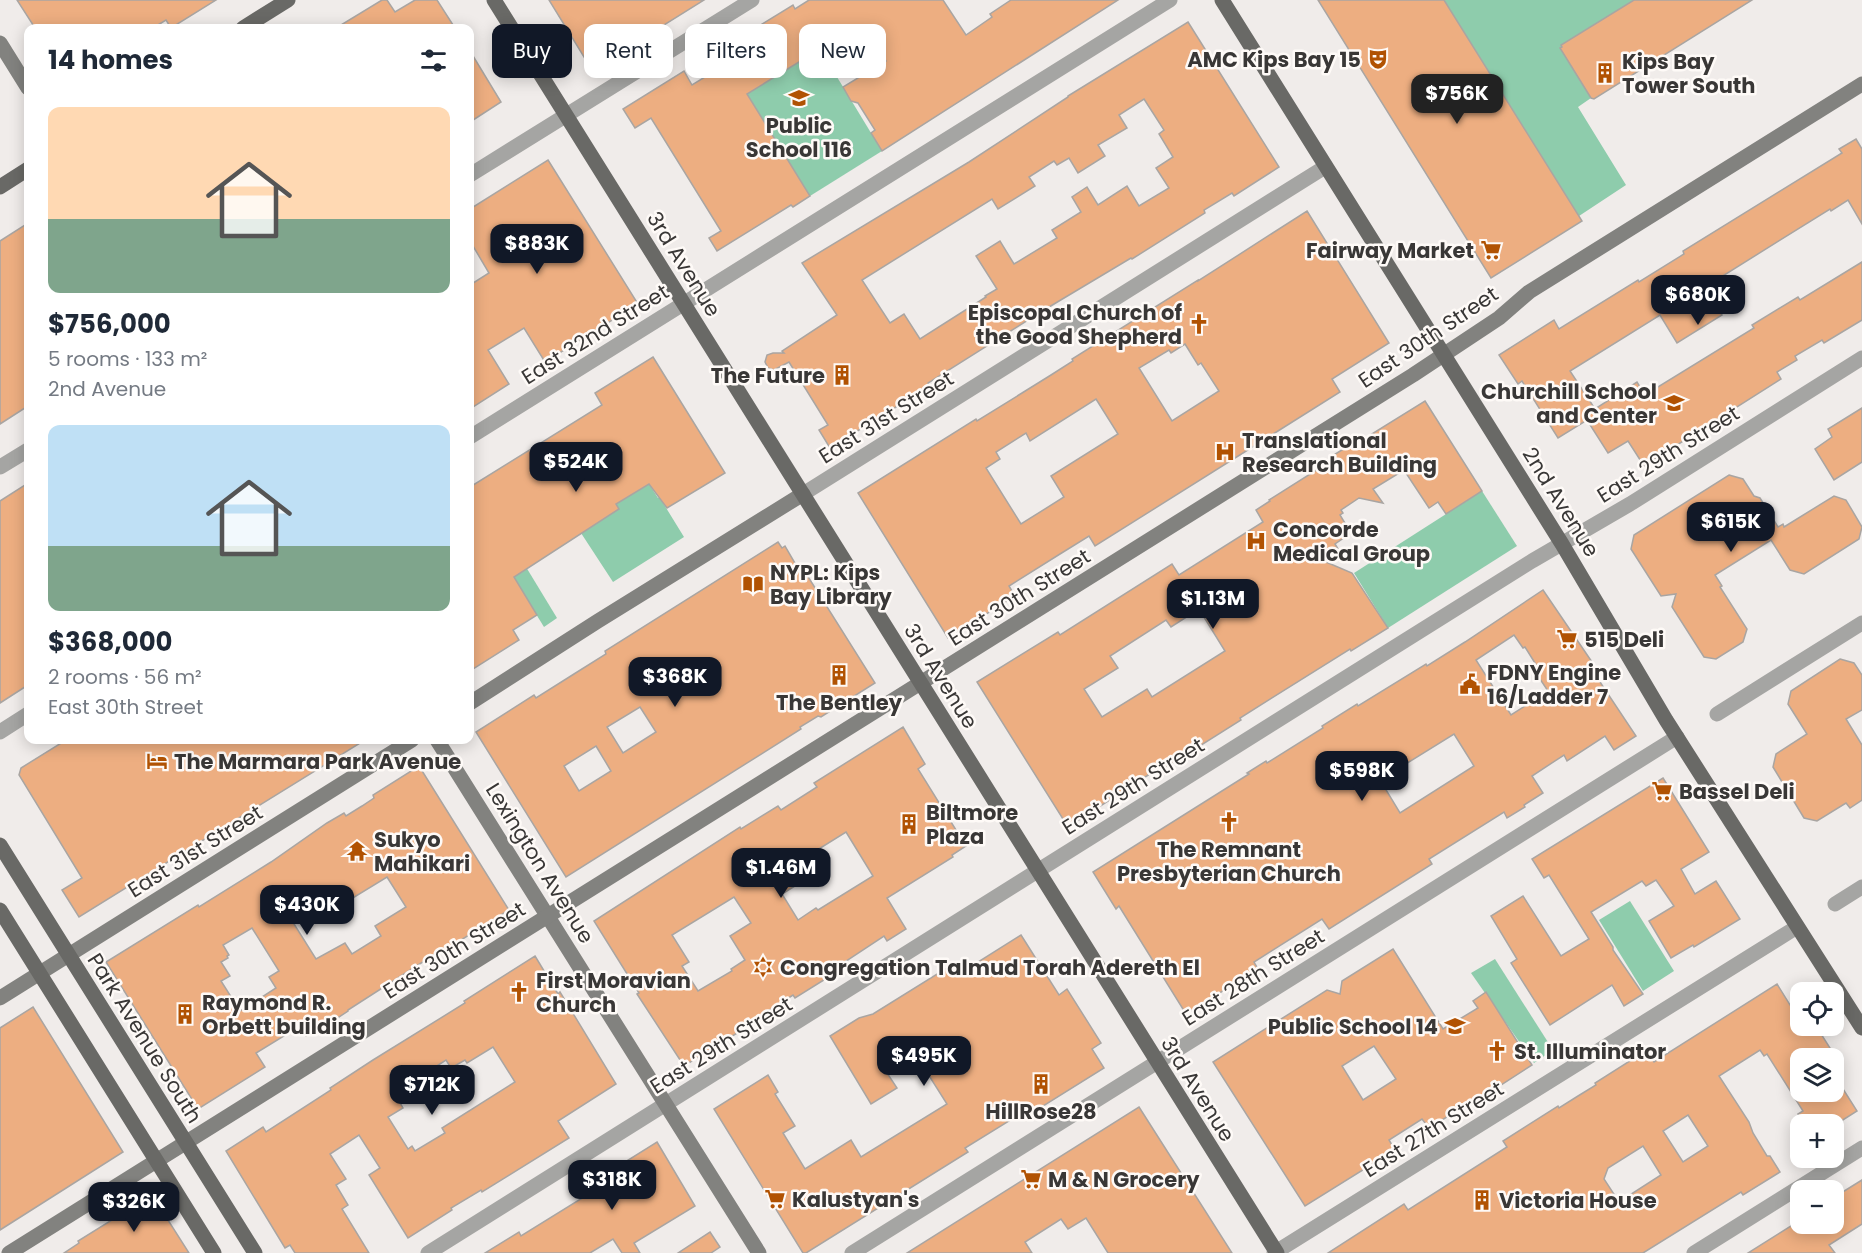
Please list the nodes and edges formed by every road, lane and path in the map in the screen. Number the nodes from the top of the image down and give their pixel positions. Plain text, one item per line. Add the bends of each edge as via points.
1 (288, 0) edge
2 (494, 0) edge
3 (752, 0) edge
4 (1170, 0) edge
5 (1222, 0) edge
6 (249, 24) edge
7 (0, 43) edge
8 (24, 82) edge
9 (1862, 84) edge
10 (567, 116) junction
11 (1325, 166) junction
12 (24, 172) edge
13 (474, 173) edge
14 (0, 187) edge
15 (684, 303) junction
16 (1444, 354) junction
17 (1862, 358) edge
18 (474, 434) edge
19 (24, 452) edge
20 (0, 467) edge
21 (803, 494) junction
22 (1563, 544) junction
23 (1862, 623) edge
24 (921, 683) junction
25 (474, 700) edge
26 (1717, 714) dead end
27 (24, 717) edge
28 (0, 732) edge
29 (1677, 737) junction
30 (406, 744) edge
31 (441, 744) edge
32 (0, 845) edge
33 (1038, 871) junction
34 (1862, 887) edge
35 (1835, 904) dead end
36 (0, 910) edge
37 (549, 916) junction
38 (1797, 927) junction
39 (68, 955) junction
40 (39, 973) junction
41 (0, 998) edge
42 (1862, 1028) edge
43 (1157, 1062) junction
44 (666, 1104) junction
45 (186, 1142) junction
46 (1862, 1148) edge
47 (157, 1161) junction
48 (9, 1253) edge
49 (214, 1253) edge
50 (255, 1253) edge
51 (428, 1253) edge
52 (759, 1253) edge
53 (852, 1253) edge
54 (1275, 1253) edge
55 (1694, 1253) edge

1 - 6 main road
2 - 10 main road, 3rd Avenue
3 - 10 street
4 - 15 street, East 32nd Street
5 - 11 main road, 2nd Avenue
7 - 8 street
9 - 16 street, East 30th Street via 1529,291 1499,318
10 - 13 street
10 - 15 main road, 3rd Avenue
11 - 16 main road, 2nd Avenue
11 - 21 street, East 31st Street
12 - 14 main road
15 - 18 street, East 32nd Street
15 - 21 main road, 3rd Avenue
16 - 22 main road, 2nd Avenue
16 - 24 street, East 30th Street
17 - 22 street, East 29th Street
19 - 20 street
21 - 24 main road, 3rd Avenue
21 - 25 street, East 31st Street
22 - 29 main road, 2nd Avenue
22 - 33 street, East 29th Street
23 - 26 street
24 - 33 main road, 3rd Avenue
24 - 37 street, East 30th Street
27 - 28 street
29 - 38 main road, 2nd Avenue
29 - 43 street, East 28th Street
30 - 39 street, East 31st Street
31 - 37 street, Lexington Avenue
32 - 39 main road, Park Avenue South
33 - 43 main road, 3rd Avenue
33 - 44 street, East 29th Street
34 - 35 street
36 - 40 main road
37 - 44 street, Lexington Avenue
37 - 45 street, East 30th Street
38 - 42 main road, 2nd Avenue
38 - 54 street, East 27th Street
39 - 40 street, East 31st Street
39 - 45 main road, Park Avenue South
40 - 41 street, East 31st Street
40 - 47 main road
43 - 53 street, East 28th Street
43 - 54 main road, 3rd Avenue
44 - 51 street, East 29th Street
44 - 52 street, Lexington Avenue
45 - 47 street, East 30th Street
45 - 50 main road, Park Avenue South
46 - 55 street
47 - 48 street, East 30th Street
47 - 49 main road

